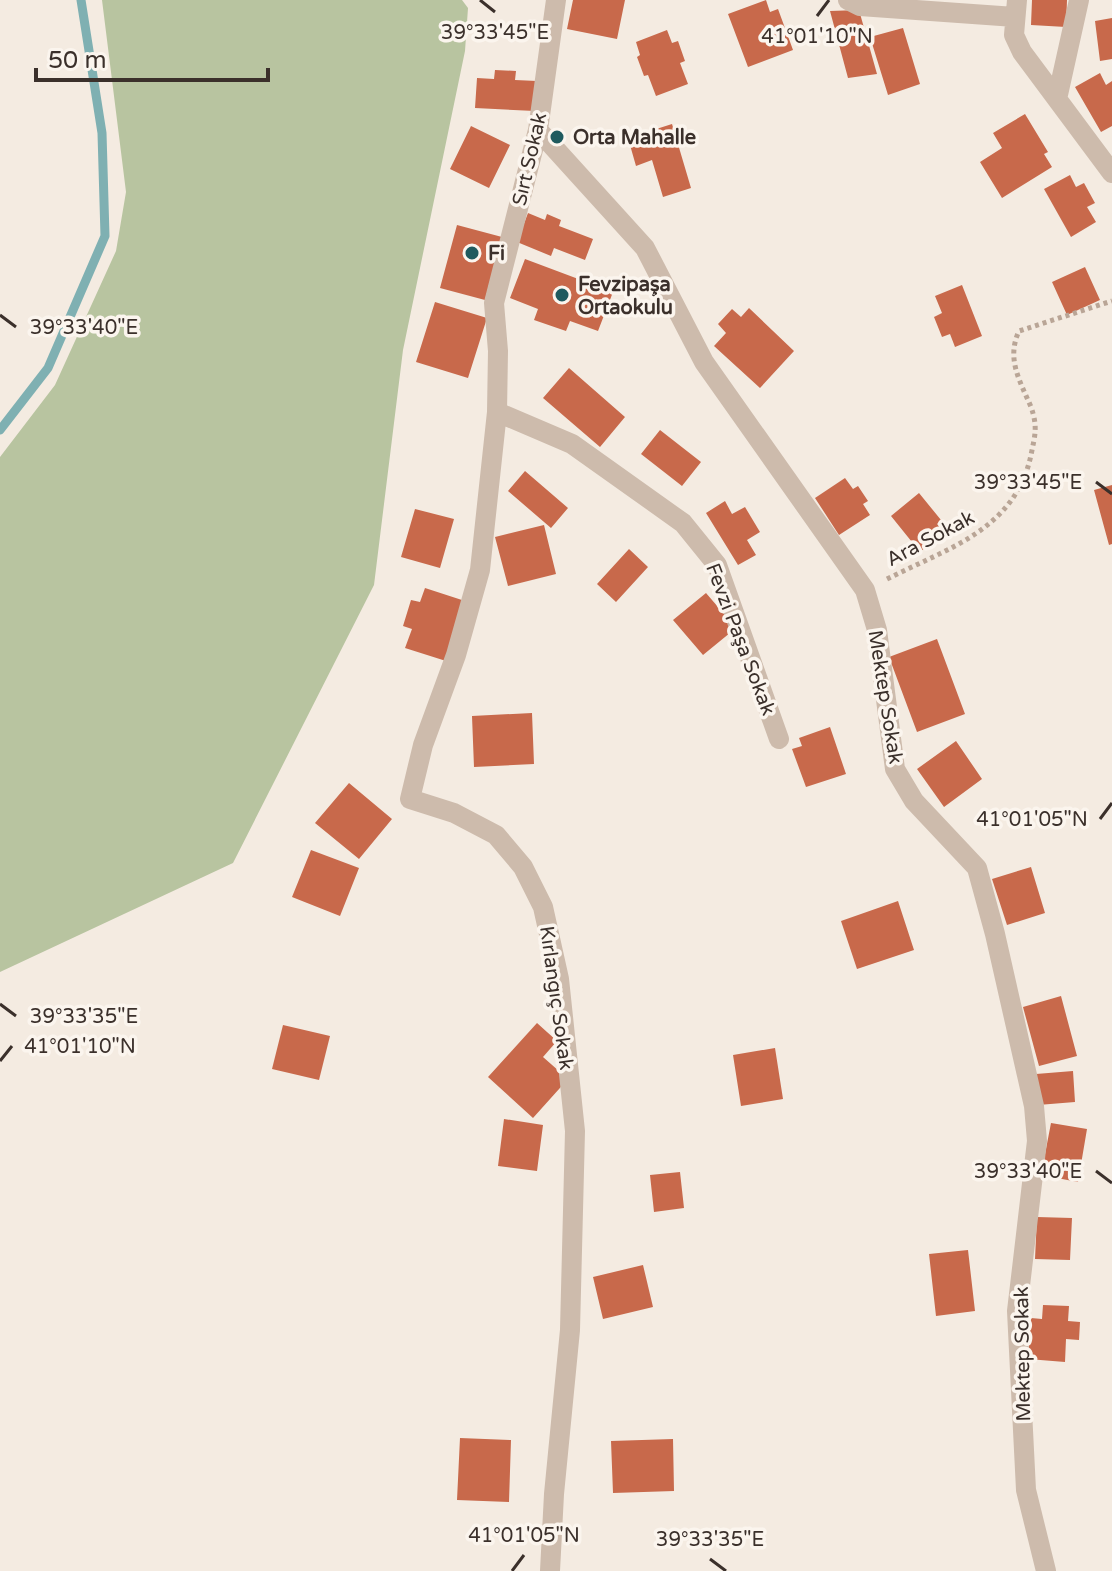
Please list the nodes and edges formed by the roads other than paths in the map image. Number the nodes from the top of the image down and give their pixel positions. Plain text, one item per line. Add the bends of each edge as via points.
1 (556, 0) edge
2 (848, 0) edge
3 (1079, 0) edge
4 (1016, 9) edge
5 (1057, 99) junction
6 (538, 130) junction
7 (1112, 173) edge
8 (497, 412) junction
9 (779, 739) dead end
10 (550, 1571) edge
11 (1046, 1571) edge

1 - 6 street, Sırt Sokak
2 - 4 street via 860,6
3 - 5 street
4 - 5 street via 1014,35
5 - 7 street
6 - 8 street, Sırt Sokak via 494,303
6 - 11 street, Mektep Sokak via 645,248 704,362 865,590 877,630 895,769 914,801 977,868 1034,1106 1037,1141 1017,1311 1026,1490
8 - 9 street, Fevzi Paşa Sokak via 572,444 683,523 717,565
8 - 10 street, Kırlangıç Sokak via 480,570 410,799 454,813 496,835 523,867 543,907 559,979 574,1147 570,1330

